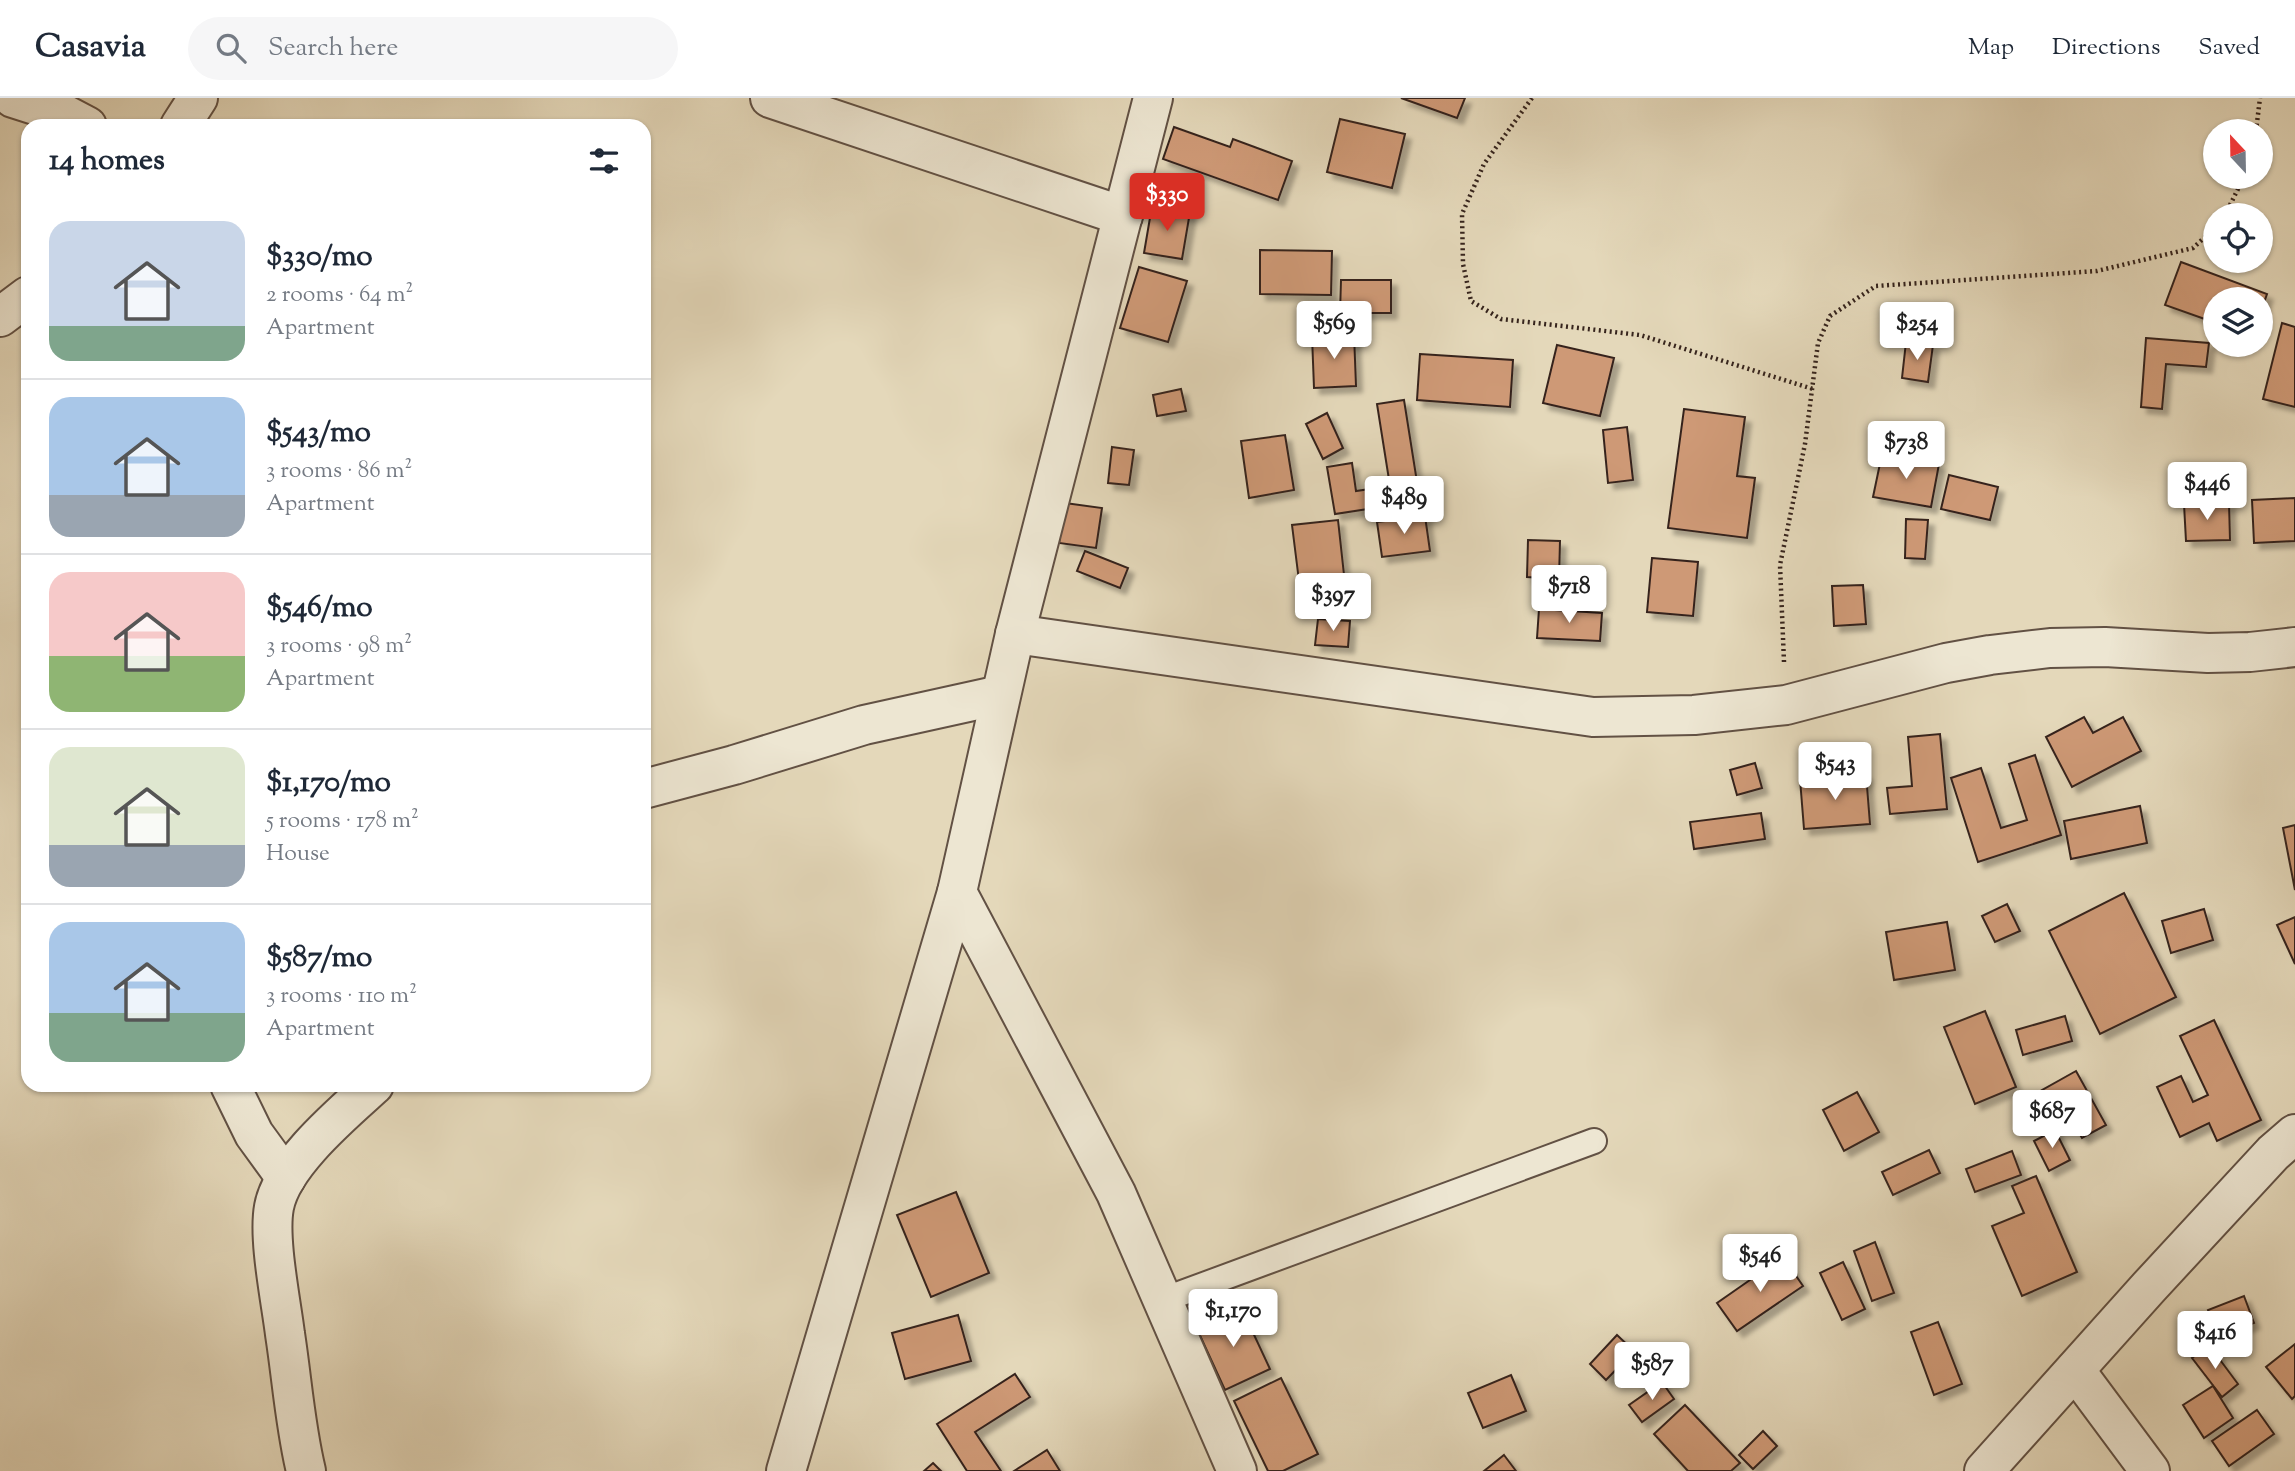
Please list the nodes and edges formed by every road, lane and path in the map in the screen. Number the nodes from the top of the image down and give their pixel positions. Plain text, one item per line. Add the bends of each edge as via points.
1 (13, 98) edge
2 (198, 98) edge
3 (770, 98) edge
4 (1153, 98) edge
5 (1532, 98) edge
6 (2260, 98) edge
7 (74, 119) edge
8 (184, 119) edge
9 (2257, 119) edge
10 (1123, 216) junction
11 (2203, 239) edge
12 (21, 301) edge
13 (0, 317) edge
14 (1812, 388) junction
15 (1015, 634) junction
16 (2295, 647) edge
17 (1000, 695) junction
18 (1787, 705) junction
19 (651, 787) edge
20 (957, 892) junction
21 (233, 1092) edge
22 (366, 1092) edge
23 (2295, 1134) edge
24 (1594, 1141) dead end
25 (286, 1178) junction
26 (1163, 1300) junction
27 (2075, 1370) junction
28 (306, 1471) edge
29 (786, 1471) edge
30 (1237, 1471) edge
31 (1984, 1471) edge
32 (2150, 1471) edge

1 - 7 street
2 - 8 street
3 - 10 street
4 - 10 street
5 - 14 path via 1484,164 1462,214 1463,264 1471,301 1501,319 1640,334
6 - 9 path
10 - 15 street
11 - 14 path via 2193,248 2097,271 1876,286 1830,316 1818,343
12 - 13 street
14 - 18 path via 1780,565
15 - 17 street
15 - 18 street via 1593,717 1694,715
16 - 18 street via 2208,653 2050,649 1990,655
17 - 19 street via 864,725
17 - 20 street
20 - 26 street via 1116,1193
20 - 29 street
21 - 25 street via 254,1134
22 - 25 street via 321,1133
23 - 27 street
24 - 26 lane
25 - 28 street via 274,1207 274,1242
26 - 30 street
27 - 31 street
27 - 32 street

